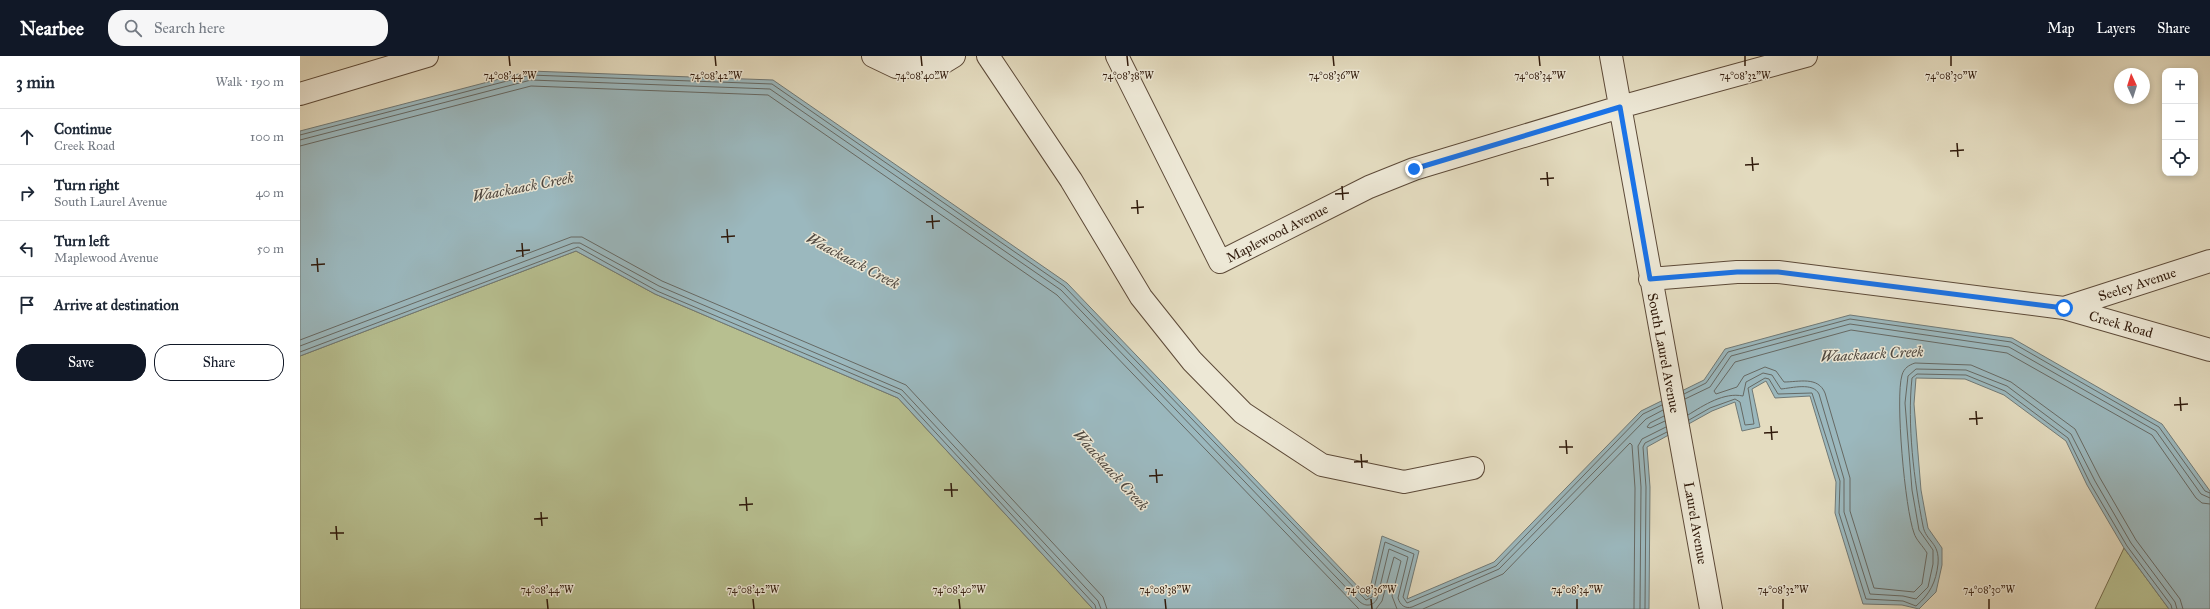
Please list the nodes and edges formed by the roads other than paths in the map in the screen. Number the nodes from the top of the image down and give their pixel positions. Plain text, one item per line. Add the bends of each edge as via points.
1 (427, 56) edge
2 (873, 56) edge
3 (954, 56) edge
4 (988, 56) edge
5 (1117, 56) edge
6 (1611, 56) edge
7 (1806, 56) edge
8 (1772, 62) edge
9 (300, 94) edge
10 (1620, 107) junction
11 (2210, 261) edge
12 (1650, 279) junction
13 (2064, 308) junction
14 (2210, 350) edge
15 (1681, 437) joint
16 (1473, 468) dead end
17 (1710, 609) edge

1 - 9 street
2 - 3 street via 896,66 936,67
4 - 16 street via 1071,180 1141,297 1192,361 1243,414 1322,465 1404,482
5 - 10 street, Maplewood Avenue via 1220,262 1369,187 1414,169
6 - 10 street, South Laurel Avenue
7 - 8 street, Maplewood Avenue
8 - 10 street, Maplewood Avenue
10 - 12 street, South Laurel Avenue
11 - 13 street, Seeley Avenue
12 - 13 street, Creek Road via 1737,272 1778,272
12 - 15 street, South Laurel Avenue
13 - 14 street, Creek Road
15 - 17 street, Laurel Avenue

